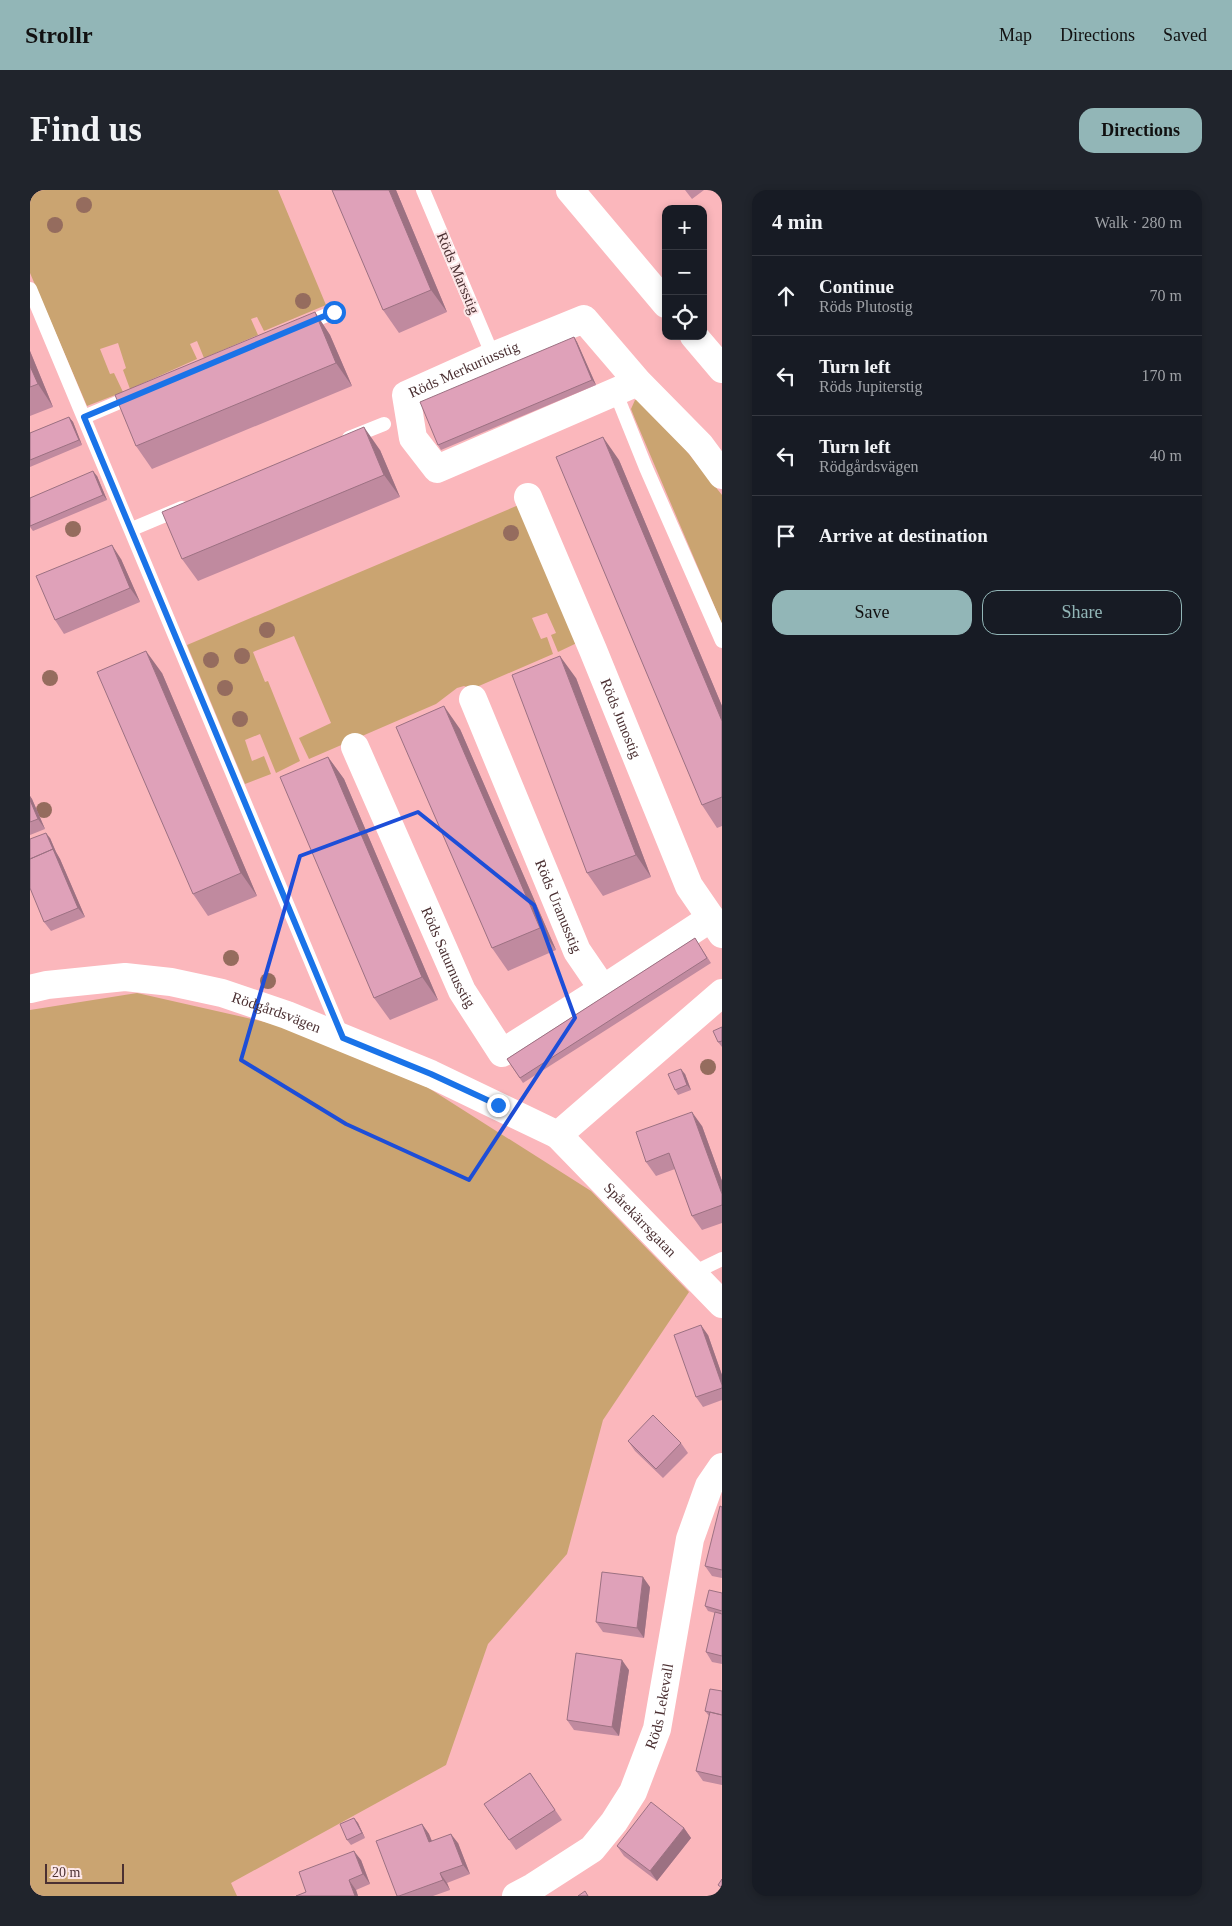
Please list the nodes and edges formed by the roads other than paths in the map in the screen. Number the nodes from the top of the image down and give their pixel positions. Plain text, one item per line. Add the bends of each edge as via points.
1 (423, 190) edge
2 (570, 190) edge
3 (30, 289) edge
4 (662, 299) edge
5 (334, 312) dead end
6 (289, 331) edge
7 (697, 340) edge
8 (493, 356) junction
9 (722, 369) edge
10 (626, 386) junction
11 (146, 391) edge
12 (84, 417) junction
13 (384, 424) dead end
14 (339, 443) edge
15 (722, 475) edge
16 (528, 497) dead end
17 (195, 503) edge
18 (132, 530) junction
19 (722, 641) edge
20 (473, 699) dead end
21 (355, 747) dead end
22 (717, 926) edge
23 (30, 989) edge
24 (603, 989) junction
25 (722, 993) edge
26 (343, 1038) junction
27 (558, 1135) junction
28 (722, 1259) edge
29 (693, 1273) junction
30 (722, 1304) edge
31 (722, 1467) edge
32 (516, 1896) edge

1 - 8 lane, Röds Marsstig
2 - 4 street
3 - 12 lane
5 - 6 lane
7 - 9 street
8 - 10 street, Röds Merkuriusstig via 584,319
8 - 10 street, Röds Merkuriusstig via 406,395 413,438 437,469
10 - 15 street, Röds Merkuriusstig via 700,445
10 - 19 lane via 646,468
11 - 12 lane
12 - 18 lane
13 - 14 lane
16 - 22 street, Röds Junostig via 689,886
17 - 18 lane
18 - 26 lane
20 - 24 street, Röds Uranusstig via 577,951
21 - 24 street, Röds Saturnusstig via 462,991 502,1052
22 - 24 street
23 - 26 street, Rödgårdsvägen via 125,977 171,982 222,993
25 - 27 street
26 - 27 street, Rödgårdsvägen via 431,1074
27 - 29 street, Spårekärrsgatan
28 - 29 lane
29 - 30 street, Spårekärrsgatan
31 - 32 street, Röds Lekevall via 709,1486 690,1539 657,1729 633,1792 592,1849

